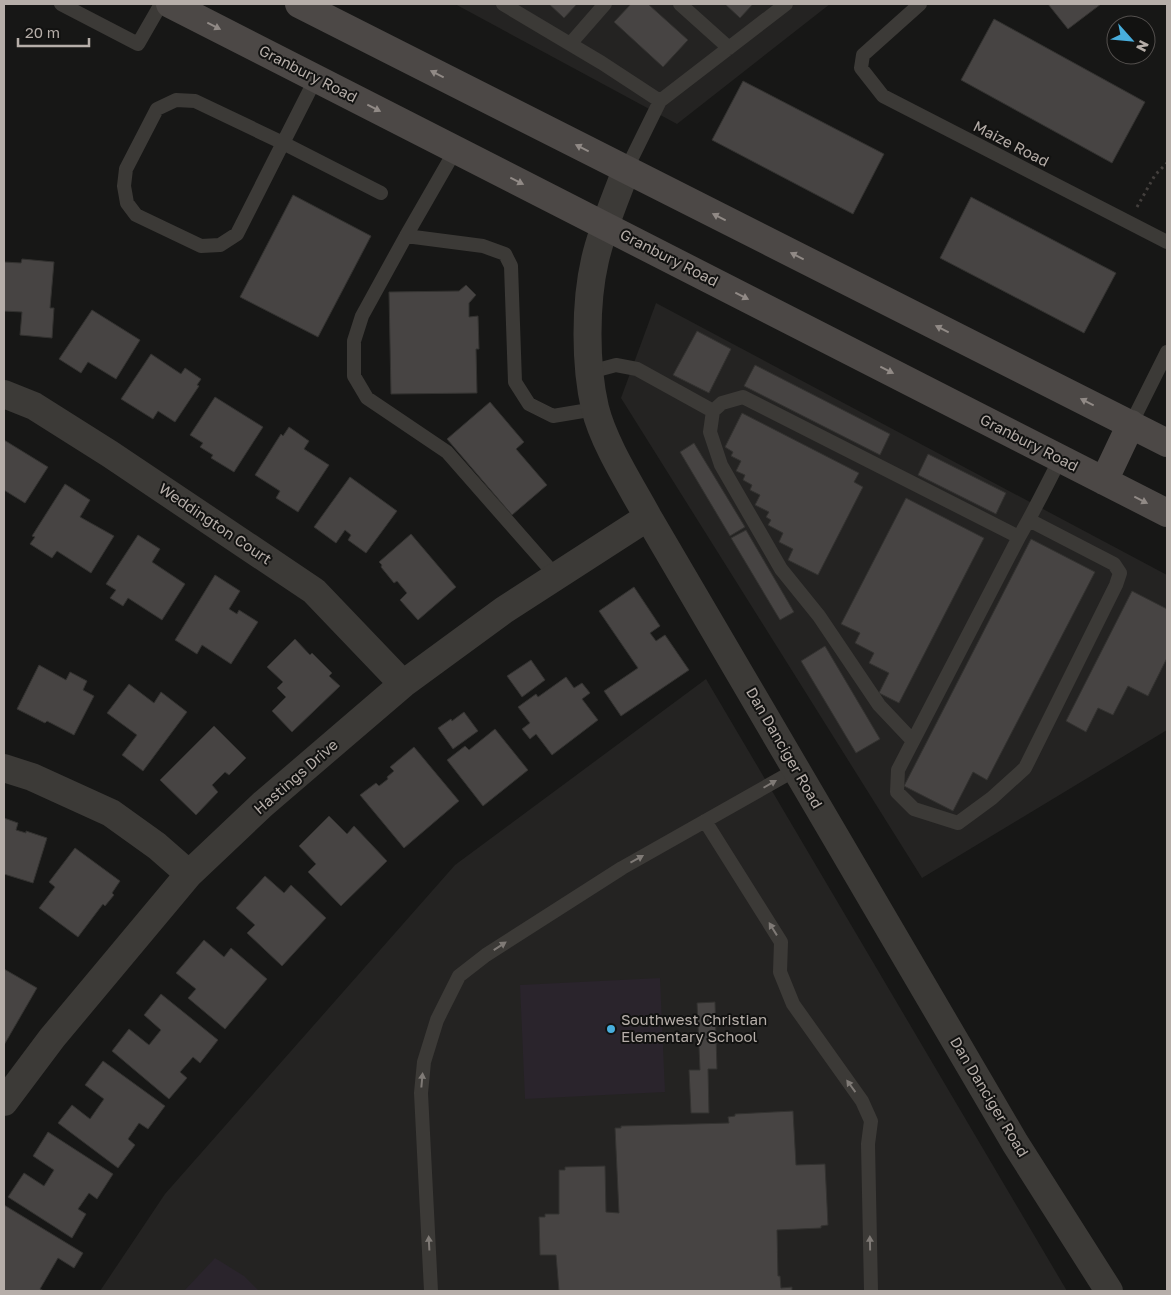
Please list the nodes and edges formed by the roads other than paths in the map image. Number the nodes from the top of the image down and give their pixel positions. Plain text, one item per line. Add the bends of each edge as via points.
1 (61, 4) edge
2 (161, 4) edge
3 (170, 4) edge
4 (299, 4) edge
5 (504, 4) edge
6 (605, 4) edge
7 (680, 4) edge
8 (786, 4) edge
9 (920, 4) edge
10 (570, 44) junction
11 (729, 48) junction
12 (316, 78) junction
13 (660, 101) junction
14 (283, 143) junction
15 (456, 150) junction
16 (626, 170) junction
17 (381, 193) dead end
18 (605, 226) junction
19 (406, 236) junction
20 (1167, 242) edge
21 (1167, 352) edge
22 (590, 372) junction
23 (4, 394) edge
24 (596, 409) junction
25 (713, 411) junction
26 (1131, 424) junction
27 (1167, 443) edge
28 (1060, 459) junction
29 (1104, 481) junction
30 (1167, 513) edge
31 (648, 517) junction
32 (1029, 520) junction
33 (1019, 537) junction
34 (556, 576) junction
35 (403, 684) junction
36 (912, 741) junction
37 (4, 768) edge
38 (797, 769) junction
39 (705, 821) junction
40 (189, 874) junction
41 (4, 1102) edge
42 (431, 1291) edge
43 (871, 1291) edge
44 (1109, 1291) edge

1 - 2 lane via 138,44
3 -> 12 main road, Granbury Road
16 -> 4 main road
5 - 10 lane
6 - 10 lane
7 - 11 lane
8 - 11 lane
9 - 20 lane, Maize Road via 862,55 861,68 883,96
10 - 13 lane
11 - 13 lane
12 - 14 lane
12 -> 15 main road, Granbury Road
13 - 16 lane
14 - 14 lane via 236,234 220,245 201,246 136,215 126,203 126,169 157,109 176,100 195,101
14 - 17 lane
15 -> 18 main road, Granbury Road
15 - 19 lane
16 - 18 street, Dan Danciger Road
26 -> 16 main road
18 - 22 street, Dan Danciger Road via 588,295
18 -> 28 main road, Granbury Road
19 - 24 lane via 482,246 504,254 511,266 515,382 529,404 553,416
19 - 34 lane via 362,316 354,341 354,376 367,398 447,452
21 - 26 lane
22 - 24 street, Dan Danciger Road
22 - 25 lane via 616,365 638,369
23 - 35 street, Weddington Court via 34,406 110,454 314,592
24 - 31 street, Dan Danciger Road via 610,447
25 - 33 lane via 722,403 743,397
25 - 36 lane via 710,432 721,466 781,569 819,616 879,705
26 - 27 main road
26 - 29 main road
28 - 29 main road, Granbury Road
28 - 32 lane
29 -> 30 main road, Granbury Road
31 - 34 street, Hastings Drive
31 - 38 street, Dan Danciger Road
32 - 33 lane
32 - 36 lane via 1114,564 1120,572 1026,768 958,823 914,809 897,792 898,770
33 - 36 lane
34 - 35 street, Hastings Drive
35 - 40 street, Hastings Drive via 263,804
37 - 40 street via 32,777 111,813
39 -> 38 lane
38 - 44 street, Dan Danciger Road via 1015,1143
42 -> 39 lane via 422,1078 437,1020 459,976 486,955 622,868
43 -> 39 lane via 868,1144 871,1121 862,1100 793,1004 780,972 781,942
40 - 41 street, Hastings Drive via 52,1038

